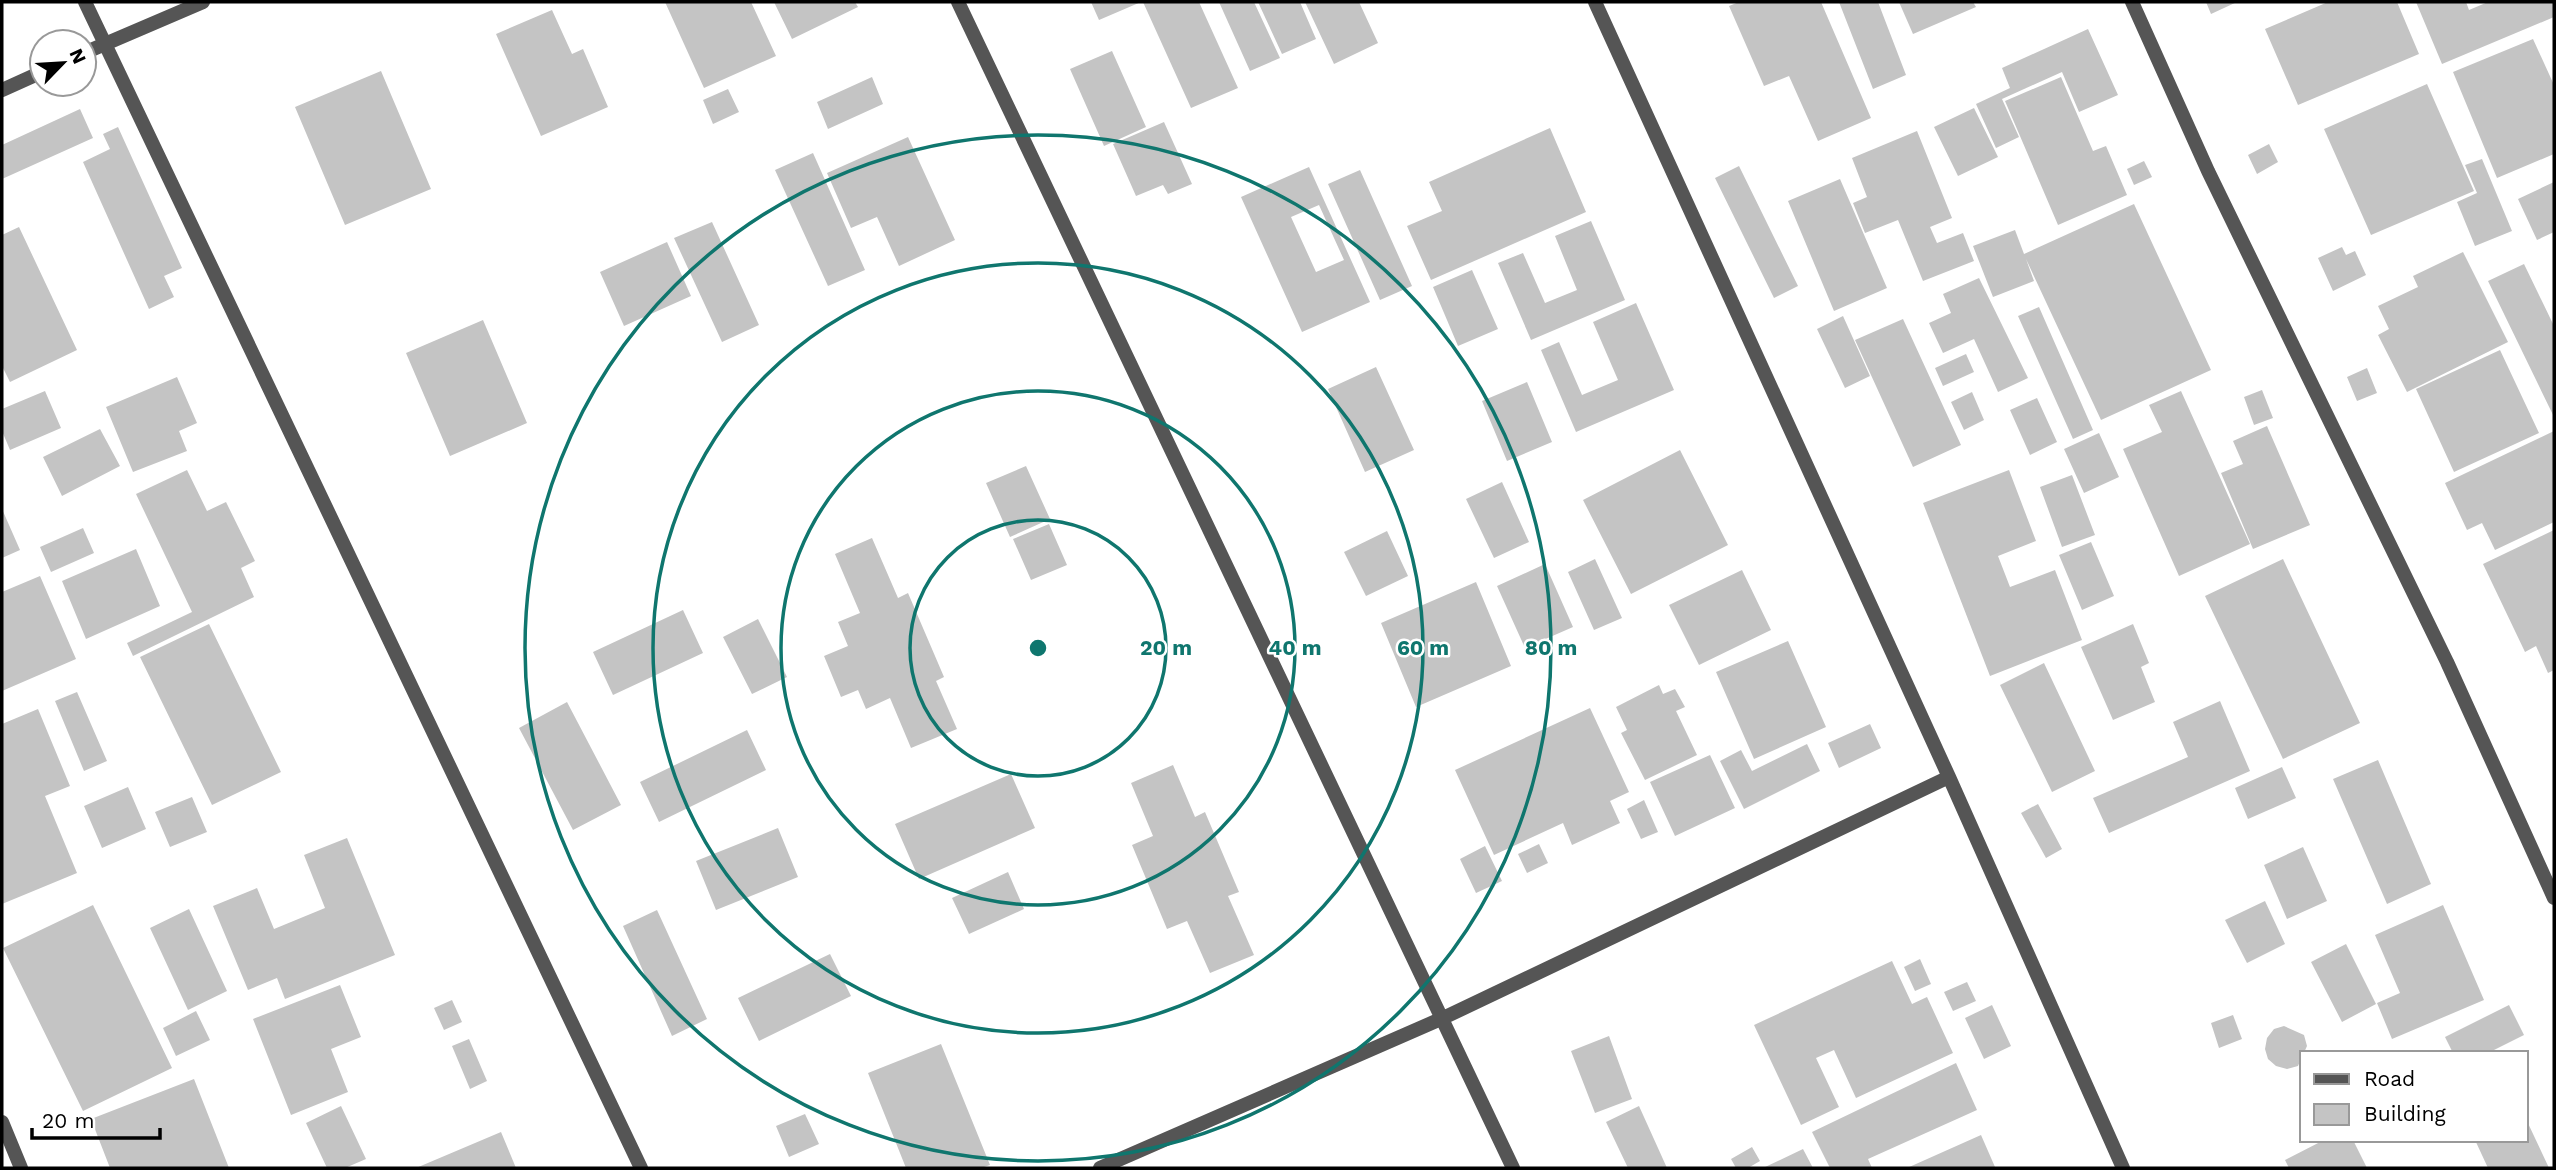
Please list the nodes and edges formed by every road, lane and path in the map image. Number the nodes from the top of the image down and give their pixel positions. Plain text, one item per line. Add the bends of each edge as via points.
1 (85, 2) edge
2 (203, 2) edge
3 (958, 2) edge
4 (1595, 2) edge
5 (2132, 2) edge
6 (104, 44) junction
7 (98, 47) edge
8 (28, 78) edge
9 (2, 90) edge
10 (1949, 777) junction
11 (2554, 898) edge
12 (1443, 1018) junction
13 (2, 1122) edge
14 (21, 1168) edge
15 (641, 1168) edge
16 (1100, 1168) edge
17 (1513, 1168) edge
18 (2123, 1168) edge

1 - 6 street
2 - 6 street
3 - 12 street
4 - 10 street
5 - 11 street via 2208,171 2447,662
6 - 7 street
6 - 15 street
8 - 9 street
10 - 12 street
10 - 18 street
12 - 16 street
12 - 17 street
13 - 14 street

